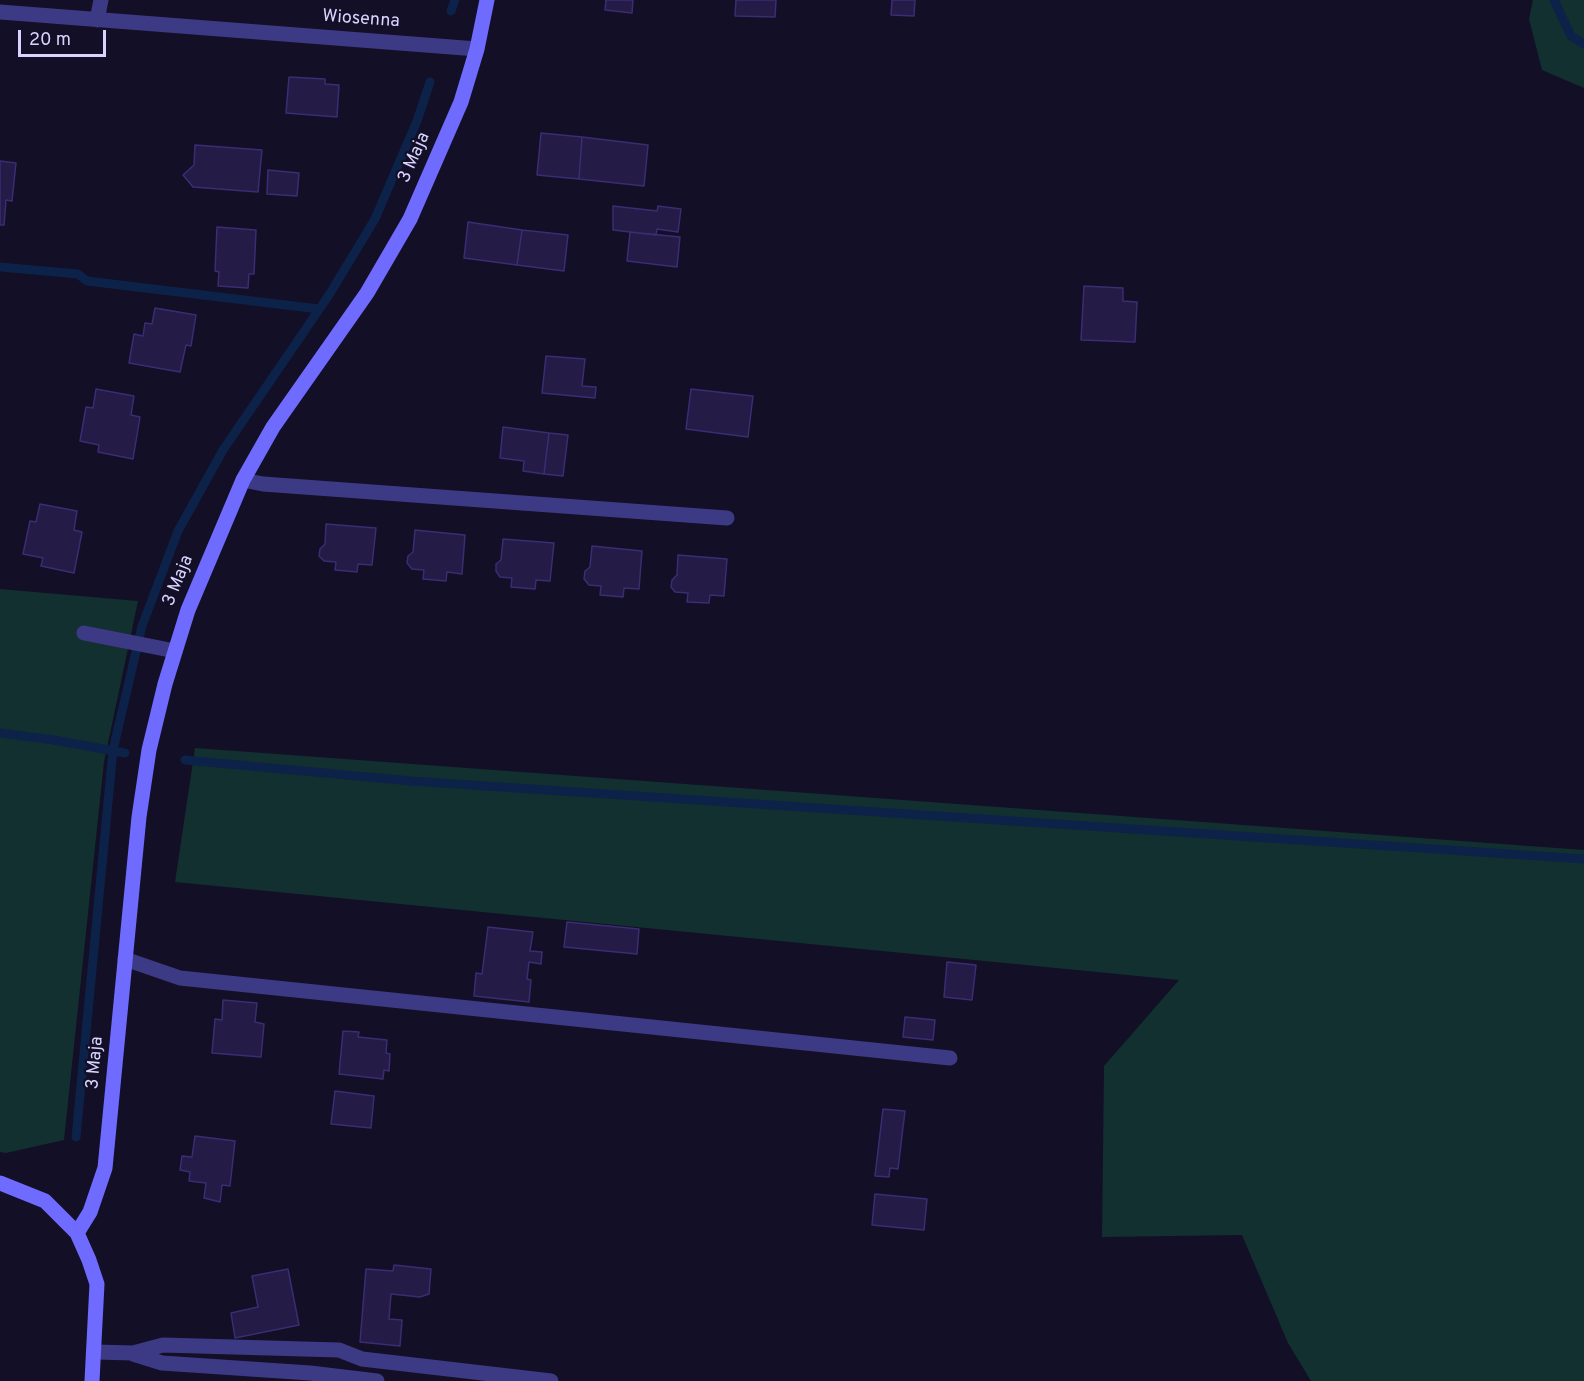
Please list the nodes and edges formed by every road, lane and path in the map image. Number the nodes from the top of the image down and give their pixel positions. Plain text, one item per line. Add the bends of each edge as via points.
1 (101, 0) edge
2 (487, 0) edge
3 (0, 12) edge
4 (97, 20) junction
5 (477, 49) junction
6 (243, 480) junction
7 (727, 518) dead end
8 (84, 633) dead end
9 (175, 651) junction
10 (125, 959) junction
11 (950, 1058) dead end
12 (0, 1183) edge
13 (76, 1233) junction
14 (94, 1352) junction
15 (133, 1353) junction
16 (92, 1381) edge
17 (377, 1381) edge
18 (550, 1381) edge

1 - 4 street
2 - 5 street, 3 Maja
3 - 4 street, Wiosenna
4 - 5 street, Wiosenna
5 - 6 street, 3 Maja via 461,102 396,245 368,293 273,427
6 - 7 street
6 - 9 street, 3 Maja via 188,610
8 - 9 street
9 - 10 street, 3 Maja via 148,750
10 - 11 street via 180,978
10 - 13 street, 3 Maja via 105,1168 90,1212
12 - 13 street via 45,1201
13 - 14 street via 97,1284
14 - 15 street
14 - 16 street
15 - 17 street via 162,1363
15 - 18 street via 163,1345 339,1350 363,1359

